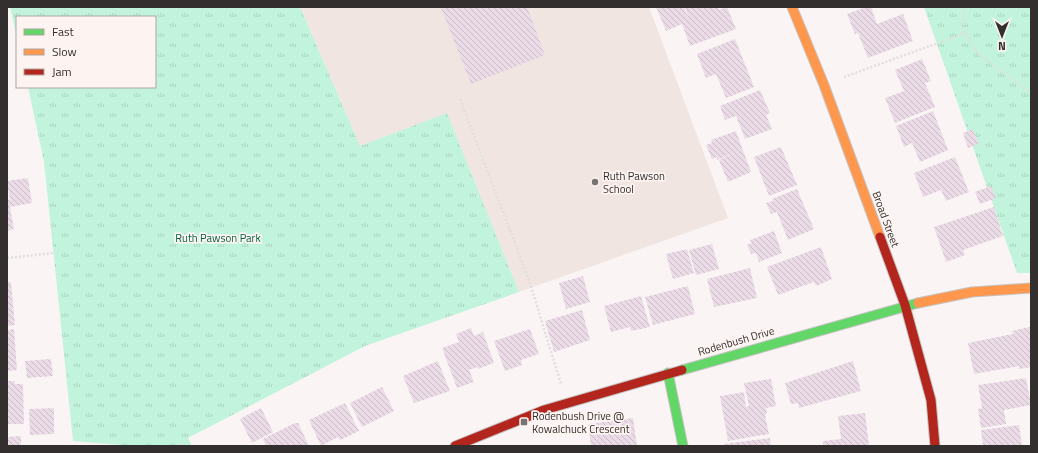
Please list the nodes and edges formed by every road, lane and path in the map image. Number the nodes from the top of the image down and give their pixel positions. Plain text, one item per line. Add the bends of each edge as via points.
1 (792, 7) edge
2 (964, 7) edge
3 (966, 33) junction
4 (824, 85) junction
5 (1031, 94) edge
6 (460, 99) dead end
7 (54, 253) dead end
8 (7, 258) edge
9 (1031, 288) edge
10 (905, 305) junction
11 (668, 373) junction
12 (567, 403) junction
13 (455, 446) edge
14 (683, 446) edge
15 (935, 446) edge

1 - 4 street, Broad Street
2 - 3 path via 963,28
3 - 4 path
3 - 5 path via 976,52
4 - 10 street, Broad Street
6 - 12 path via 530,280
7 - 8 path
9 - 10 street, Rodenbush Drive via 972,292
10 - 11 street, Rodenbush Drive
10 - 15 street, Broad Street via 931,400
11 - 12 street, Rodenbush Drive
11 - 14 street
12 - 13 street, Rodenbush Drive

